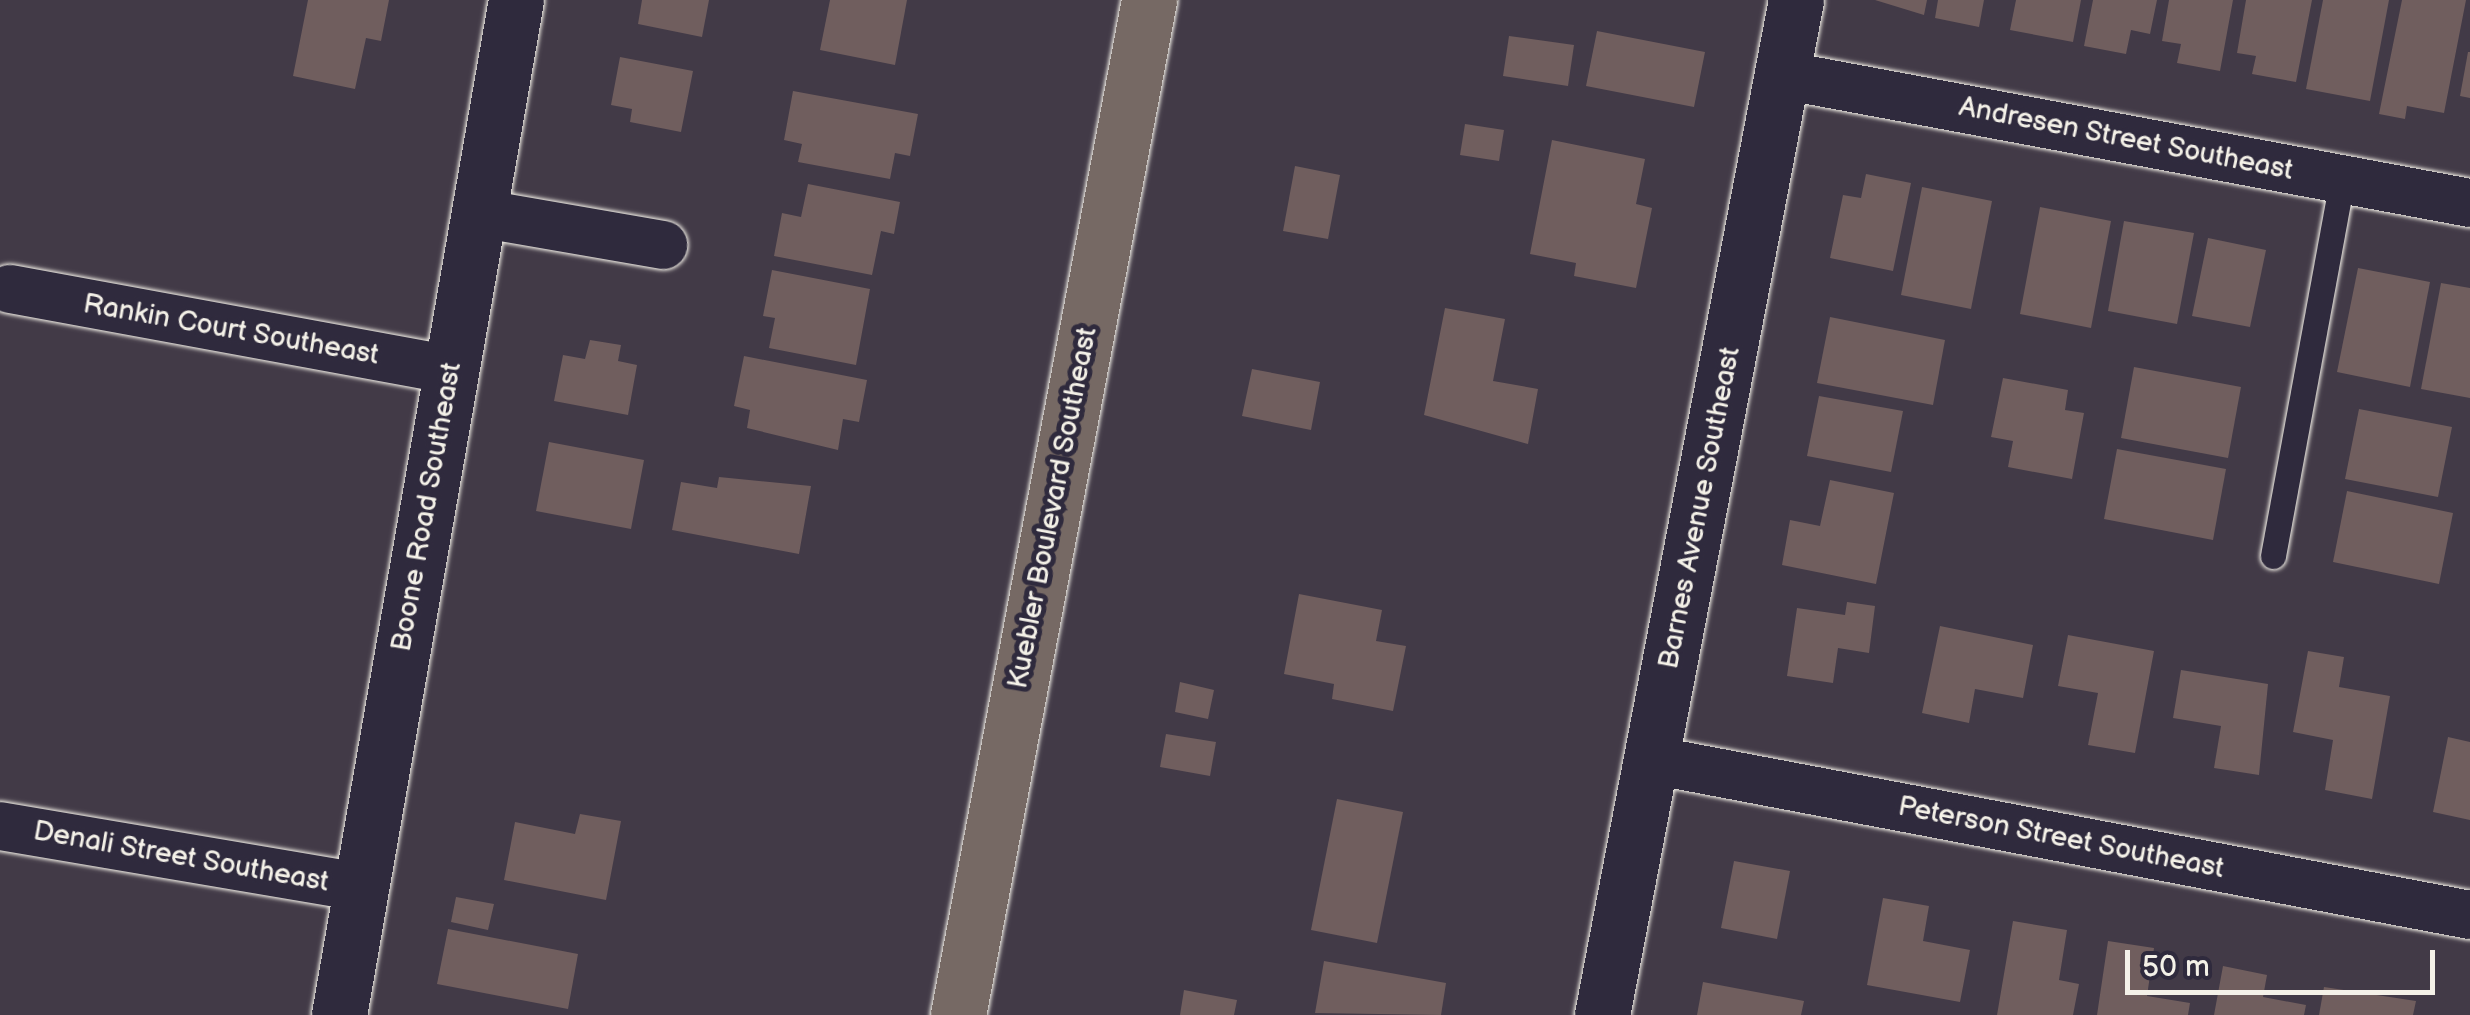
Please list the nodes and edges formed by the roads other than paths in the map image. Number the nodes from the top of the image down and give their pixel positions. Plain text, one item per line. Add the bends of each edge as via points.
1 (516, 0) edge
2 (1148, 0) edge
3 (1796, 0) edge
4 (1782, 76) junction
5 (2342, 180) junction
6 (2470, 204) edge
7 (478, 213) junction
8 (663, 244) dead end
9 (10, 289) dead end
10 (451, 370) junction
11 (2273, 556) dead end
12 (1652, 760) junction
13 (0, 826) edge
14 (361, 887) junction
15 (2470, 915) edge
16 (339, 1015) edge
17 (958, 1015) edge
18 (1602, 1015) edge

1 - 7 street, Boone Road Southeast
2 - 17 main road, Kuebler Boulevard Southeast
3 - 4 street, Barnes Avenue Southeast
4 - 5 street, Andresen Street Southeast
4 - 12 street, Barnes Avenue Southeast
5 - 6 street, Andresen Street Southeast
5 - 11 lane
7 - 8 street
7 - 10 street, Boone Road Southeast
9 - 10 street, Rankin Court Southeast
10 - 14 street, Boone Road Southeast
12 - 15 street, Peterson Street Southeast
12 - 18 street, Barnes Avenue Southeast
13 - 14 street, Denali Street Southeast
14 - 16 street, Boone Road Southeast

